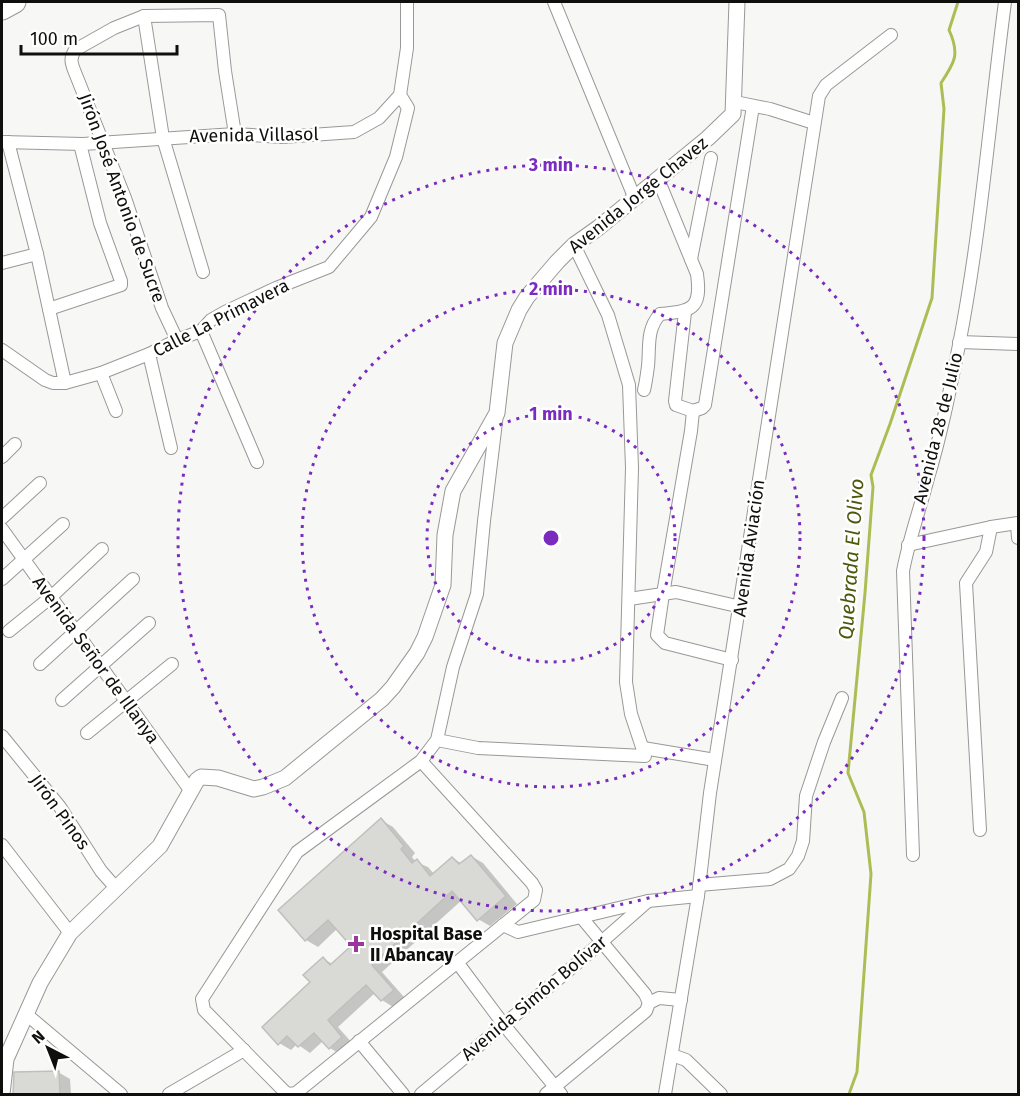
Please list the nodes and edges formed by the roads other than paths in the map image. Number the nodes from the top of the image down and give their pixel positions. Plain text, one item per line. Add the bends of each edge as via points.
1 (15, 2) edge
2 (407, 2) edge
3 (554, 2) edge
4 (737, 2) edge
5 (1005, 2) edge
6 (2, 9) edge
7 (144, 16) junction
8 (891, 35) dead end
9 (400, 95) junction
10 (735, 102) junction
11 (753, 106) junction
12 (814, 123) junction
13 (235, 134) junction
14 (163, 138) junction
15 (5, 142) edge
16 (104, 143) junction
17 (80, 144) junction
18 (711, 158) dead end
19 (658, 179) junction
20 (634, 199) junction
21 (574, 245) junction
22 (38, 254) junction
23 (691, 260) junction
24 (2, 263) edge
25 (203, 272) dead end
26 (49, 309) junction
27 (685, 312) junction
28 (201, 331) junction
29 (177, 340) junction
30 (959, 342) junction
31 (1018, 344) edge
32 (2, 350) edge
33 (149, 354) junction
34 (101, 373) junction
35 (65, 383) junction
36 (644, 390) dead end
37 (116, 411) dead end
38 (693, 411) junction
39 (498, 413) junction
40 (15, 444) dead end
41 (171, 448) dead end
42 (2, 457) edge
43 (257, 462) dead end
44 (40, 483) dead end
45 (2, 518) edge
46 (1018, 523) edge
47 (63, 524) dead end
48 (991, 526) junction
49 (2, 529) edge
50 (1018, 537) edge
51 (908, 545) junction
52 (102, 549) dead end
53 (24, 558) junction
54 (2, 579) edge
55 (133, 579) dead end
56 (663, 594) junction
57 (51, 597) junction
58 (629, 599) junction
59 (741, 607) junction
60 (149, 623) dead end
61 (9, 631) dead end
62 (76, 631) junction
63 (732, 660) junction
64 (40, 664) dead end
65 (172, 664) dead end
66 (101, 667) junction
67 (842, 698) dead end
68 (63, 700) dead end
69 (126, 702) junction
70 (87, 733) dead end
71 (2, 736) edge
72 (437, 740) junction
73 (643, 748) junction
74 (716, 760) junction
75 (421, 761) junction
76 (190, 790) junction
77 (980, 830) dead end
78 (2, 845) edge
79 (914, 855) dead end
80 (116, 888) junction
81 (698, 890) junction
82 (648, 901) junction
83 (582, 918) junction
84 (503, 925) junction
85 (70, 933) junction
86 (602, 942) junction
87 (457, 962) junction
88 (681, 1000) junction
89 (649, 1003) junction
90 (26, 1014) junction
91 (504, 1025) junction
92 (359, 1041) junction
93 (244, 1050) junction
94 (672, 1055) junction
95 (554, 1092) edge
96 (289, 1094) edge
97 (2, 1095) edge
98 (121, 1095) edge
99 (169, 1095) edge
100 (403, 1095) edge
101 (421, 1095) edge
102 (665, 1095) edge
103 (721, 1095) edge

1 - 6 highway
2 - 9 street via 407,48
3 - 20 street
4 - 10 street
5 - 30 street, Avenida 28 de Julio via 983,195
7 - 13 street via 219,15
7 - 14 street
7 - 16 street, Jirón José Antonio de Sucre via 114,28 72,55 74,70
8 - 12 street, Avenida Aviación via 826,85 819,96
9 - 13 street, Avenida Villasol via 379,118 354,132 282,137
9 - 28 street, Calle La Primavera via 408,108 396,157 364,226 329,267 225,312
10 - 11 street
10 - 19 street, Avenida Jorge Chavez via 733,114
11 - 12 street
11 - 38 street via 705,405
12 - 59 street, Avenida Aviación
13 - 14 street, Avenida Villasol
14 - 16 street, Avenida Villasol
14 - 25 street
15 - 17 street, Avenida Villasol
15 - 22 street
16 - 17 street, Avenida Villasol
16 - 29 street, Jirón José Antonio de Sucre
17 - 26 street via 100,223 122,281 121,285
18 - 23 street
19 - 20 street, Avenida Jorge Chavez
19 - 23 street
20 - 21 street, Avenida Jorge Chavez
21 - 39 street, Avenida Jorge Chavez via 519,310 506,343
21 - 58 street via 608,315 629,385
22 - 24 street
22 - 26 street
23 - 27 street via 697,274 697,297
26 - 35 street
27 - 36 street via 660,314 654,321
27 - 38 street via 675,402
28 - 29 street, Calle La Primavera
28 - 43 street
29 - 33 street, Calle La Primavera
30 - 31 street
30 - 51 street, Avenida 28 de Julio via 929,477
32 - 35 street via 45,380
33 - 34 street, Calle La Primavera
33 - 41 street
34 - 35 street, Calle La Primavera
34 - 37 street
38 - 56 street
39 - 72 street via 477,594 453,667
39 - 76 street via 453,492 445,535 443,585 425,638 393,687 285,778 254,789 201,777
40 - 42 street
44 - 45 street
46 - 48 street
46 - 50 street
47 - 53 street
48 - 51 street
48 - 77 street via 986,552 966,583
49 - 53 street, Avenida Señor de Illanya
51 - 79 street, Avenida 28 de Julio via 902,581
52 - 57 street
53 - 54 street
53 - 57 street, Avenida Señor de Illanya
55 - 62 street
56 - 58 street
56 - 59 street via 676,591
56 - 63 street via 657,636 661,641
57 - 61 street
57 - 62 street, Avenida Señor de Illanya
58 - 73 street via 626,682
59 - 63 street, Avenida Aviación
60 - 66 street
62 - 64 street
62 - 66 street, Avenida Señor de Illanya
63 - 74 street, Avenida Aviación
65 - 69 street
66 - 68 street
66 - 69 street, Avenida Señor de Illanya
67 - 81 street via 806,796 803,841 789,868 770,879
69 - 70 street
69 - 76 street, Avenida Señor de Illanya
71 - 80 street, Jirón Pinos via 60,807
72 - 73 street via 478,748 645,756
72 - 75 street
73 - 74 street
74 - 81 street, Avenida Aviación
75 - 84 street via 536,890 534,900
75 - 93 street via 297,852 202,999 204,1010
76 - 80 street via 160,846
78 - 85 street
80 - 85 street
81 - 82 street
81 - 88 street, Avenida Aviación
82 - 83 street
82 - 86 street, Avenida Simón Bolívar
83 - 84 street via 518,932
83 - 86 street
84 - 87 street
85 - 90 street
86 - 89 street
86 - 91 street, Avenida Simón Bolívar
87 - 91 street
87 - 92 street
88 - 89 street via 659,998
88 - 94 street, Avenida Aviación
89 - 95 street via 646,1011
90 - 97 street via 6,1059
90 - 98 street
91 - 95 street
91 - 101 street, Avenida Simón Bolívar
92 - 96 street via 296,1093
92 - 100 street
93 - 96 street
93 - 99 street
94 - 102 street, Avenida Aviación
94 - 103 street via 686,1060

